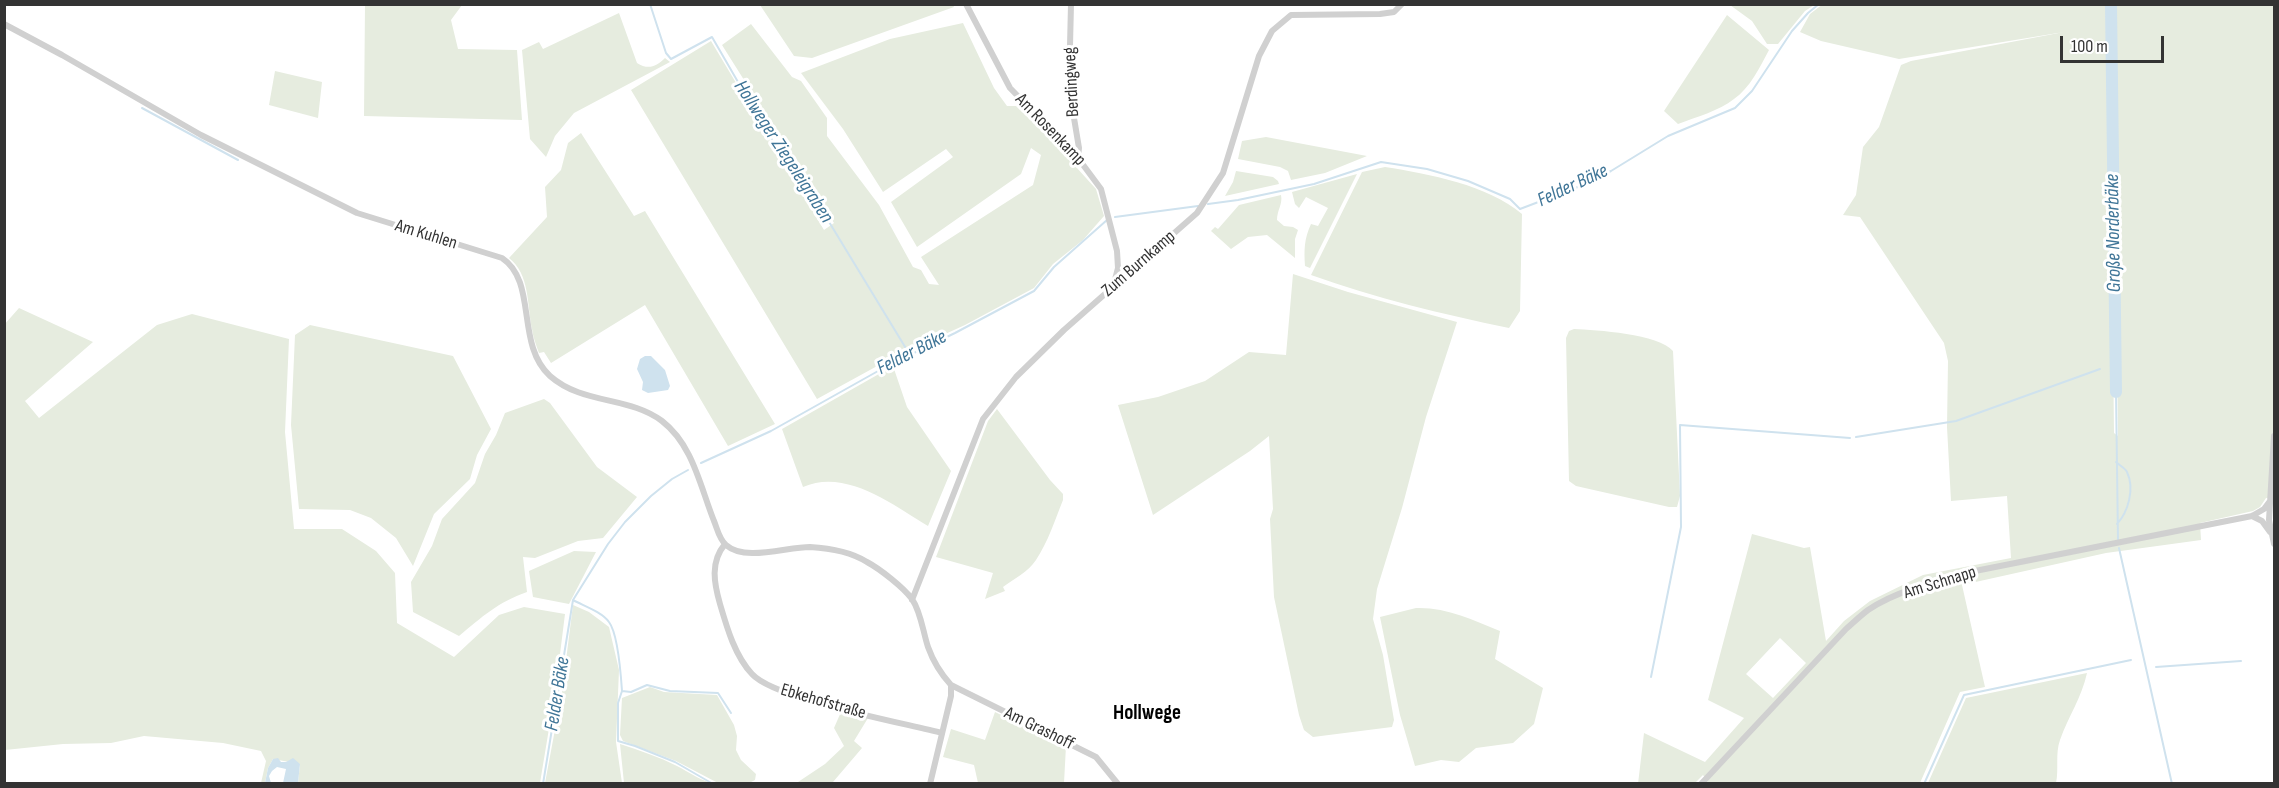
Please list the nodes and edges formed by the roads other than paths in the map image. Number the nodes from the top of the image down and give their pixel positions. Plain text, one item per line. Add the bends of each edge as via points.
1 (966, 4) edge
2 (1071, 4) edge
3 (1402, 4) edge
4 (4, 24) edge
5 (1078, 158) junction
6 (1117, 261) junction
7 (1135, 267) junction
8 (1113, 287) junction
9 (2274, 436) edge
10 (2270, 501) junction
11 (2252, 516) junction
12 (2271, 532) junction
13 (725, 544) junction
14 (2274, 544) edge
15 (912, 600) junction
16 (951, 685) junction
17 (962, 692) junction
18 (951, 696) junction
19 (942, 734) junction
20 (930, 783) edge
21 (1118, 783) edge
22 (1701, 783) edge

1 - 5 street, Am Rosenkamp via 1010,88
2 - 5 street, Berdingweg via 1069,88
3 - 7 street, Zum Burnkamp via 1394,12 1380,14 1291,15 1278,25 1259,56 1233,145 1214,189 1189,222
4 - 13 street, Am Kuhlen via 201,135 357,213 509,263 519,280 537,362 572,391 632,408 668,426 693,463
5 - 6 street, Am Rosenkamp via 1101,189 1112,224
6 - 7 street via 1123,267
6 - 8 street, Am Rosenkamp
7 - 8 street, Zum Burnkamp
8 - 15 street, Zum Burnkamp via 1016,377 983,419
9 - 10 street
10 - 11 street, Am Schnapp
10 - 12 street
11 - 12 street
11 - 22 street, Am Schnapp via 1975,571 1890,598 1846,629
12 - 14 street
13 - 15 street via 739,552 810,547 853,555
13 - 19 street, Ebkehofstraße via 714,568 715,589 729,634 752,676 780,692
15 - 16 street via 934,659
16 - 17 street, Am Grashoff
16 - 18 street
17 - 18 street
17 - 21 street, Am Grashoff via 1096,757
18 - 19 street
19 - 20 street

